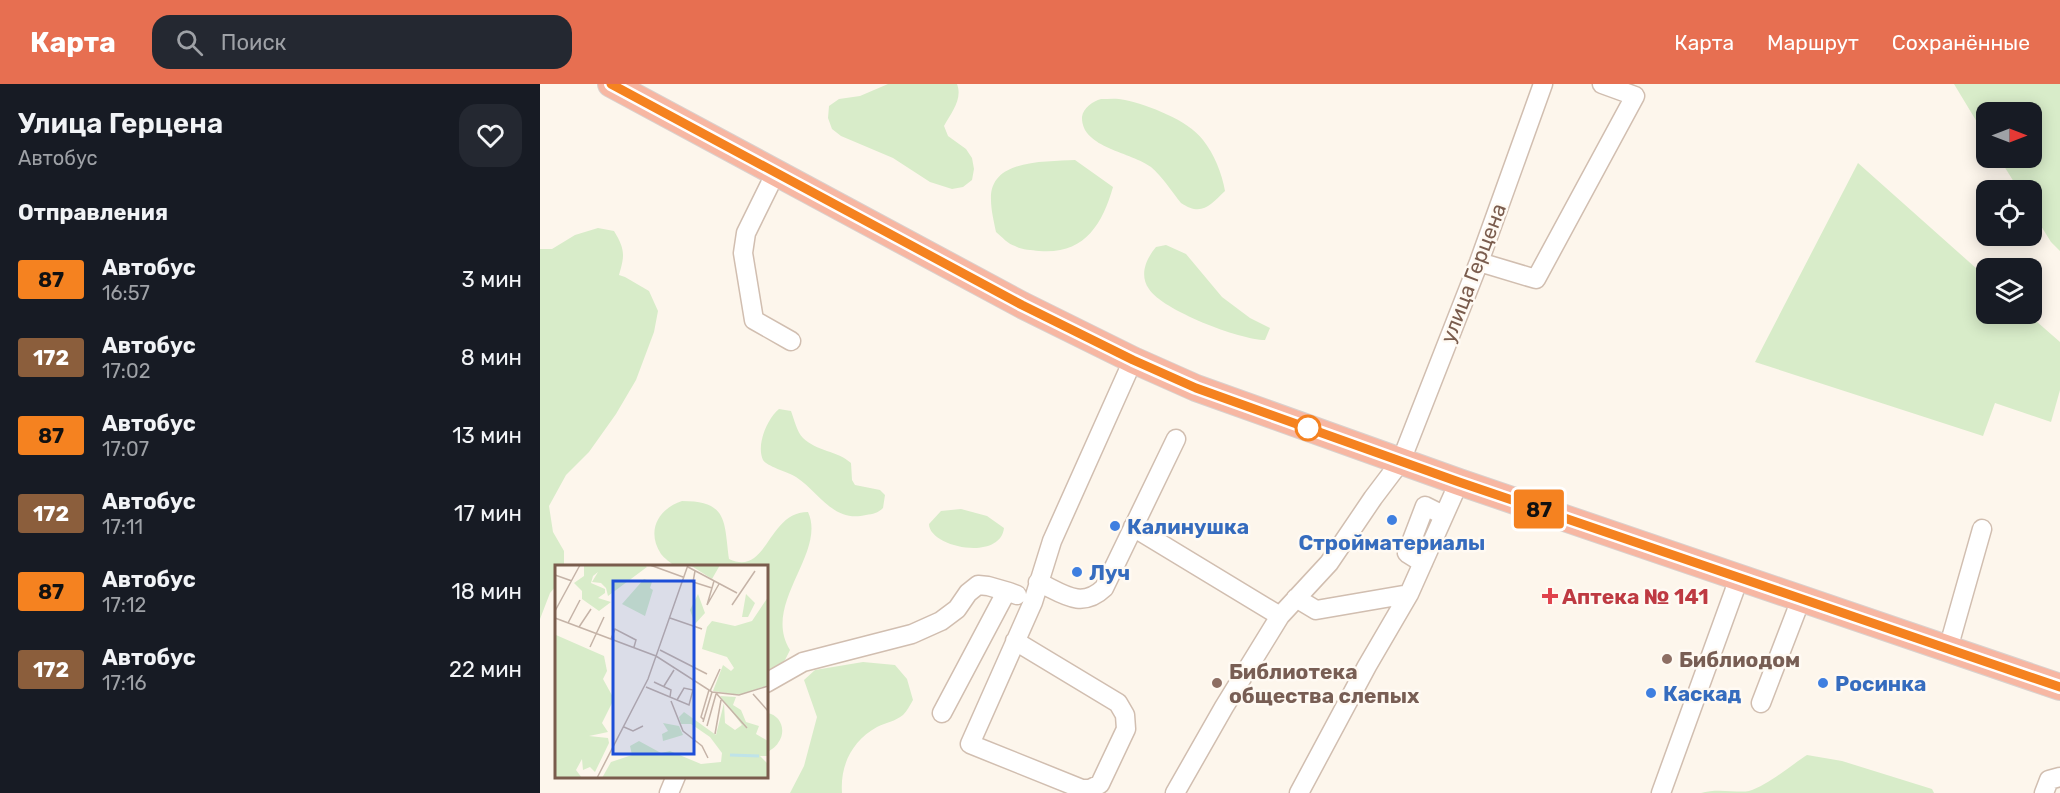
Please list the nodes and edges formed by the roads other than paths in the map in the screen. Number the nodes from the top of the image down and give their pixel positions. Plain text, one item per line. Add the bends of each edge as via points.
1 (611, 84) edge
2 (1543, 84) edge
3 (1602, 84) edge
4 (776, 172) junction
5 (1479, 262) junction
6 (791, 341) dead end
7 (1133, 360) junction
8 (1176, 439) dead end
9 (1401, 461) junction
10 (1459, 482) junction
11 (1133, 527) junction
12 (1982, 529) dead end
13 (1739, 578) junction
14 (1038, 582) junction
15 (1009, 592) junction
16 (1409, 594) junction
17 (1296, 598) junction
18 (1801, 599) junction
19 (1033, 602) junction
20 (1280, 616) junction
21 (1015, 641) junction
22 (1948, 650) junction
23 (768, 682) edge
24 (2060, 687) edge
25 (1761, 703) dead end
26 (942, 713) dead end
27 (2060, 777) edge
28 (676, 778) edge
29 (669, 793) edge
30 (1175, 793) edge
31 (1299, 793) edge
32 (1661, 793) edge
33 (2044, 793) edge

1 - 4 highway
2 - 5 street, улица Герцена
3 - 5 street via 1635,96 1536,279
4 - 6 street via 746,233 743,253 754,320
4 - 7 highway via 1022,305
5 - 9 street, улица Герцена
7 - 9 highway via 1196,388
7 - 14 street via 1052,541
8 - 11 street
9 - 10 highway
9 - 17 street, улица Герцена via 1329,563
10 - 13 highway
10 - 16 street
11 - 14 street via 1104,588 1095,597 1074,599
11 - 20 street
12 - 22 street
13 - 18 highway
13 - 32 street
14 - 19 street
15 - 19 street
15 - 23 street via 978,585 941,621 912,634 803,662
15 - 26 street via 1002,598
16 - 17 street via 1316,610
16 - 31 street
17 - 20 street, улица Герцена
18 - 22 highway
18 - 25 street
19 - 21 street
20 - 30 street, улица Герцена
21 - 21 street via 970,744 1082,789 1100,784 1126,729 1125,715 1118,703
22 - 24 highway
27 - 33 street via 2049,780
28 - 29 street

